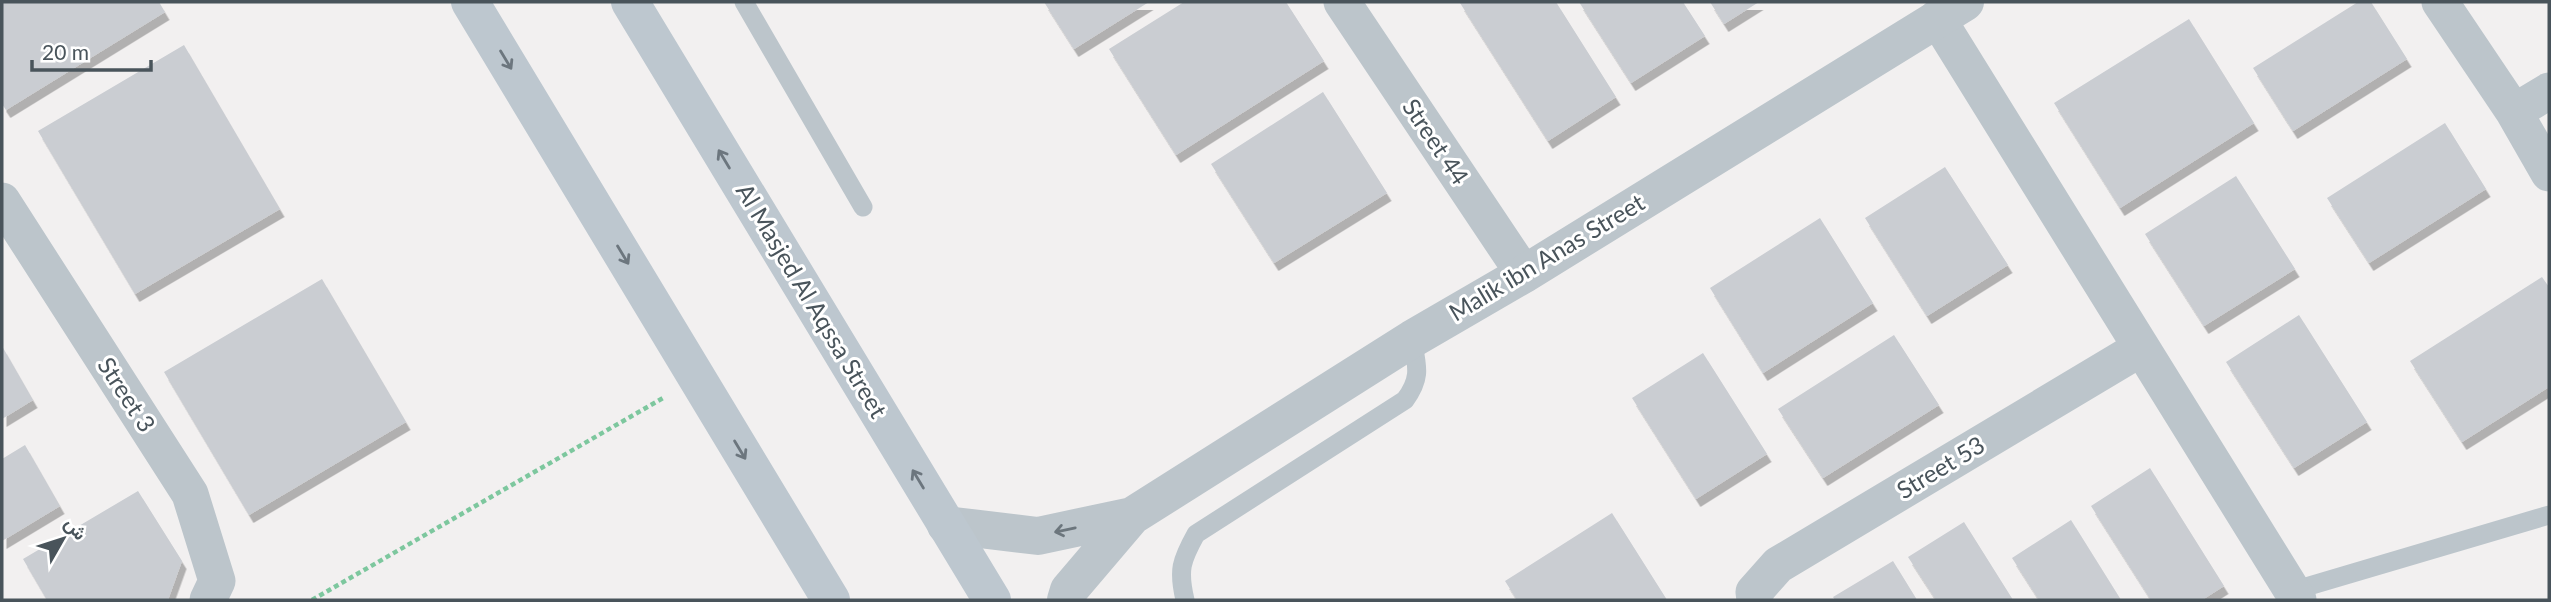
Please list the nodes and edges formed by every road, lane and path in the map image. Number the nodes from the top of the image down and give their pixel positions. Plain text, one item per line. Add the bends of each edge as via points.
1 (470, 2) edge
2 (630, 2) edge
3 (744, 2) edge
4 (2440, 2) edge
5 (1349, 4) edge
6 (1951, 10) edge
7 (2549, 90) edge
8 (2514, 112) junction
9 (2549, 173) edge
10 (2, 201) edge
11 (863, 207) dead end
12 (1524, 274) junction
13 (1412, 339) junction
14 (2141, 348) junction
15 (697, 378) junction
16 (2549, 515) edge
17 (1132, 516) junction
18 (946, 525) junction
19 (2295, 596) edge
20 (208, 600) edge
21 (312, 600) edge
22 (831, 600) edge
23 (992, 600) edge
24 (1066, 600) edge
25 (1185, 600) edge
26 (1755, 600) edge

1 -> 15 main road
18 -> 2 main road, Al Masjed Al Aqssa Street
3 - 11 lane
4 - 8 street
5 - 12 street, Street 44
6 - 12 street, Malik ibn Anas Street
6 - 14 street
7 - 8 street
8 - 9 street
10 - 20 street, Street 3 via 190,494 217,581
12 - 13 street, Malik ibn Anas Street
13 - 17 street, Malik ibn Anas Street
13 - 25 lane via 1418,372 1405,400 1196,534 1180,577
14 - 19 street
14 - 26 street, Street 53 via 1778,565 1754,592
15 - 21 path
15 -> 22 main road
16 - 19 lane
17 -> 18 street, Malik ibn Anas Street via 1038,536
17 - 24 street, Malik ibn Anas Street via 1069,590
18 - 23 main road, Al Masjed Al Aqssa Street

